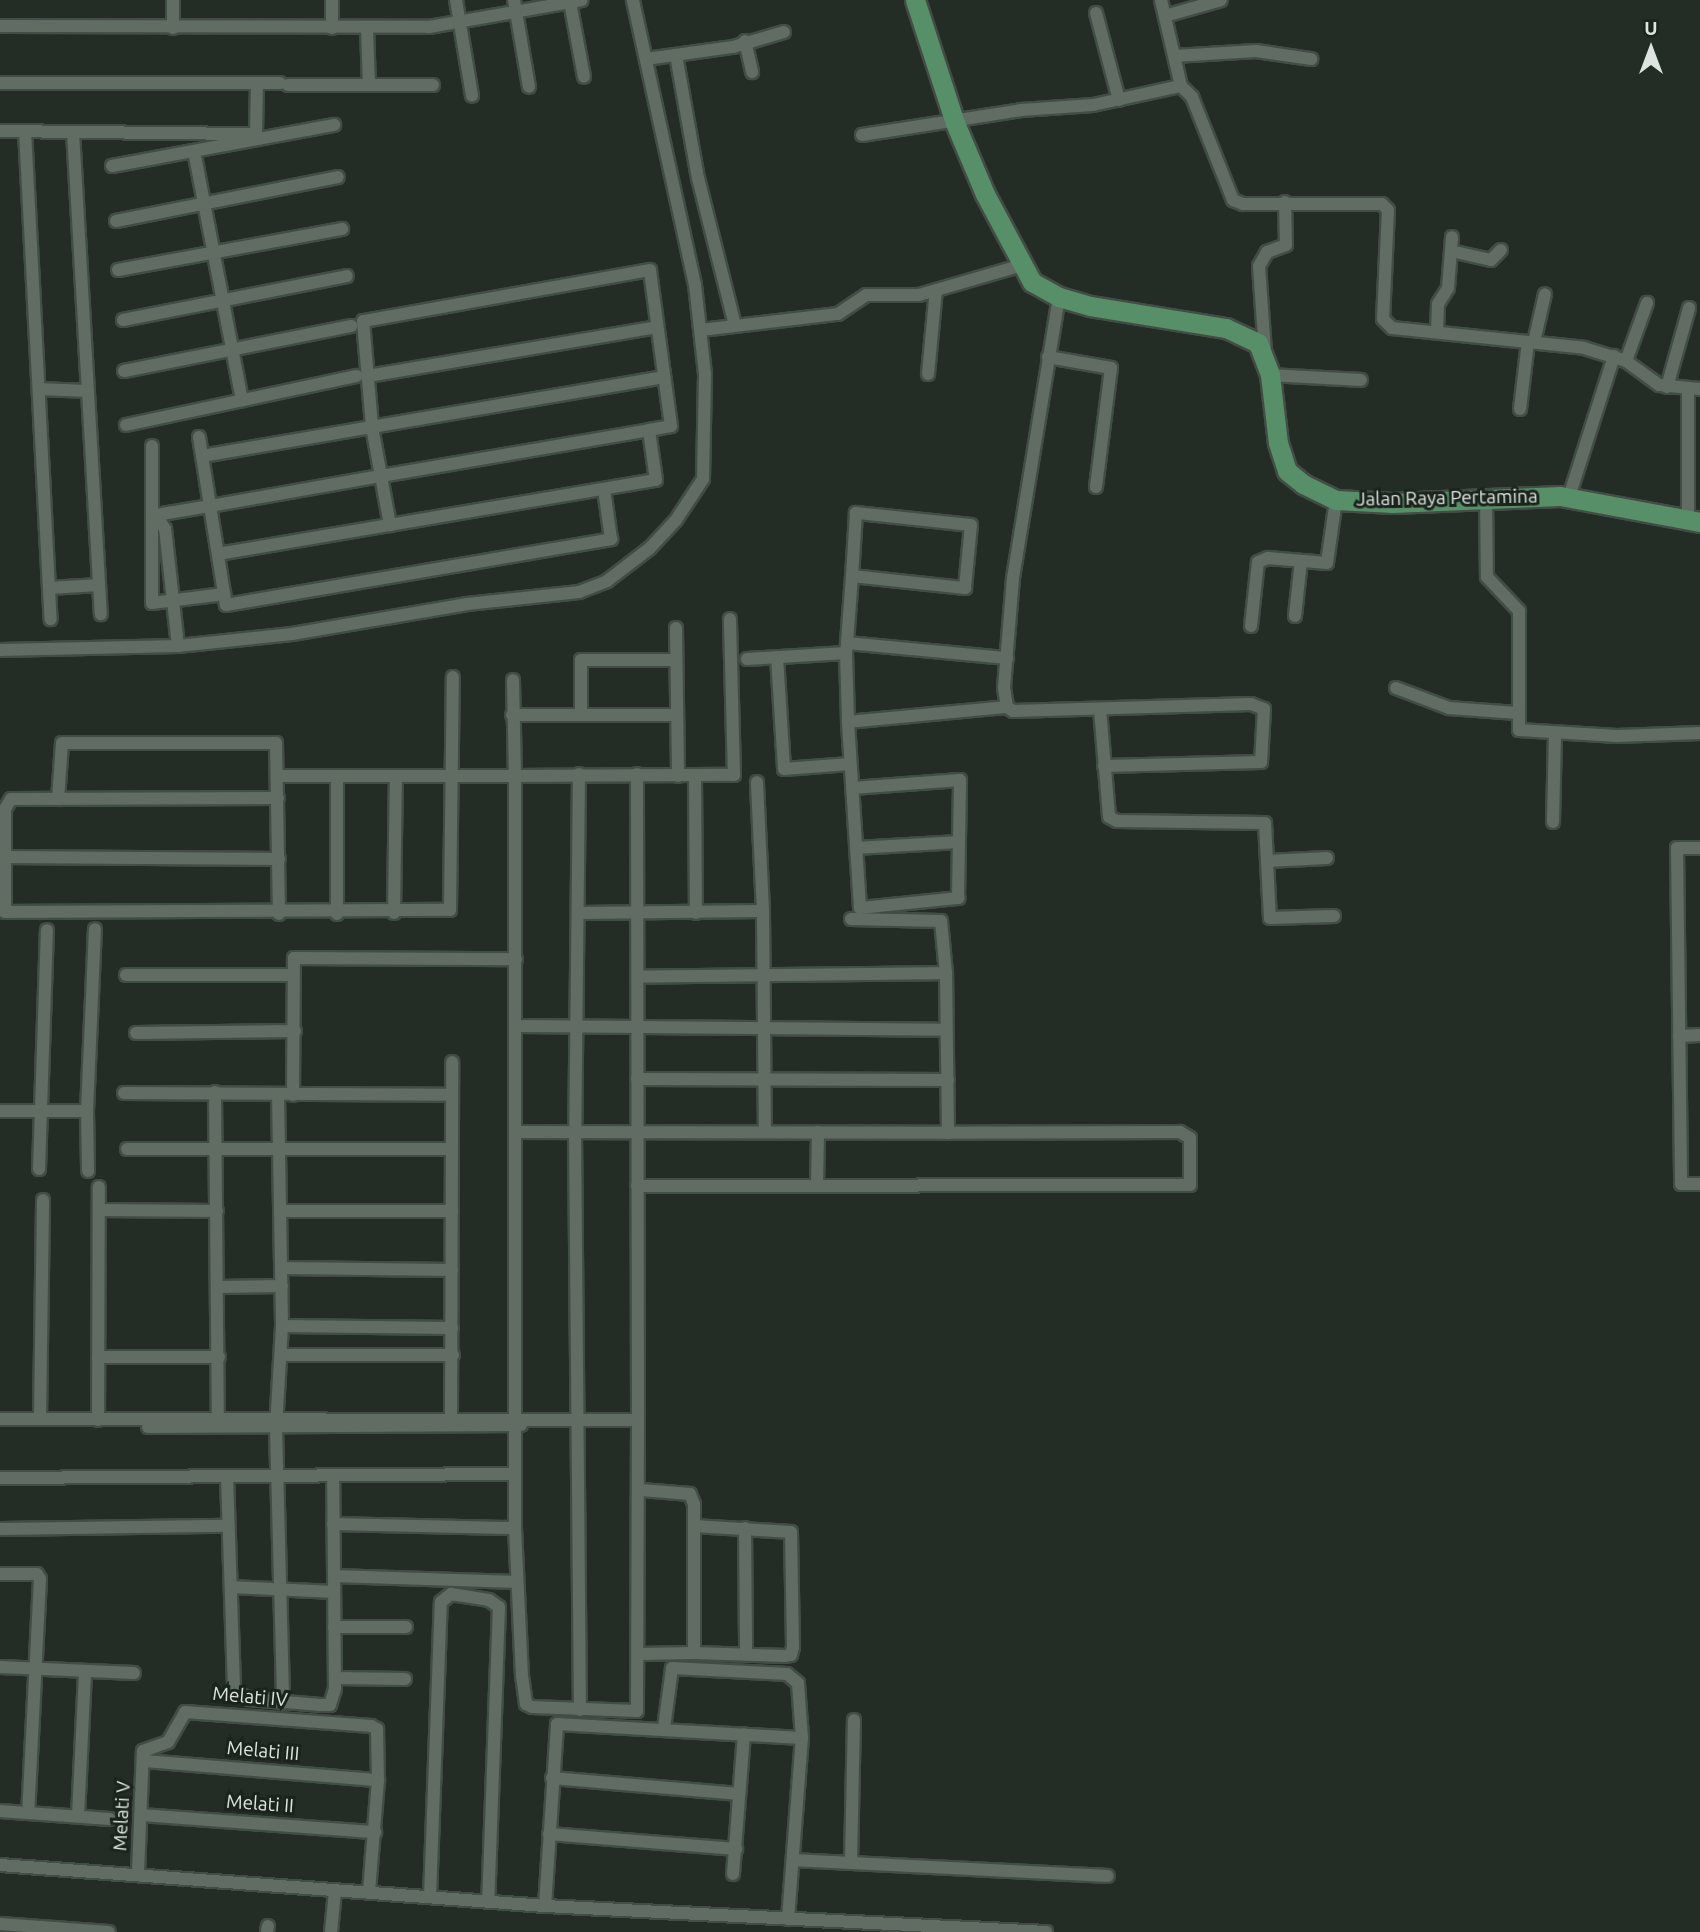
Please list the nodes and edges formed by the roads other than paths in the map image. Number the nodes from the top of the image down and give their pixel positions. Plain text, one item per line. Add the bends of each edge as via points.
1 (173, 0) edge
2 (332, 0) edge
3 (456, 0) edge
4 (633, 0) edge
5 (915, 0) edge
6 (1161, 0) edge
7 (1221, 0) edge
8 (570, 1) edge
9 (515, 6) edge
10 (1096, 13) dead end
11 (1165, 16) junction
12 (460, 22) junction
13 (0, 26) edge
14 (173, 27) junction
15 (332, 28) junction
16 (367, 28) junction
17 (784, 32) dead end
18 (745, 41) junction
19 (673, 55) junction
20 (1175, 56) junction
21 (650, 58) junction
22 (1311, 59) dead end
23 (752, 72) dead end
24 (584, 77) dead end
25 (0, 83) edge
26 (257, 83) junction
27 (369, 85) junction
28 (433, 85) dead end
29 (1181, 86) junction
30 (529, 87) dead end
31 (472, 96) dead end
32 (1119, 100) junction
33 (955, 123) junction
34 (334, 125) dead end
35 (0, 131) edge
36 (25, 131) junction
37 (73, 132) junction
38 (159, 133) junction
39 (862, 135) dead end
40 (194, 151) junction
41 (158, 158) junction
42 (112, 166) dead end
43 (338, 177) dead end
44 (1285, 202) junction
45 (204, 203) junction
46 (116, 221) dead end
47 (342, 229) dead end
48 (1452, 237) dead end
49 (1501, 250) dead end
50 (1451, 251) junction
51 (213, 253) junction
52 (1022, 265) junction
53 (118, 270) dead end
54 (347, 276) dead end
55 (936, 290) junction
56 (1545, 294) dead end
57 (1059, 297) junction
58 (222, 301) junction
59 (1647, 303) dead end
60 (1689, 308) dead end
61 (123, 320) dead end
62 (732, 325) junction
63 (352, 326) dead end
64 (657, 327) junction
65 (708, 329) junction
66 (1437, 332) junction
67 (1531, 342) junction
68 (232, 350) junction
69 (1614, 356) junction
70 (1048, 357) junction
71 (1626, 361) junction
72 (1267, 365) junction
73 (124, 371) dead end
74 (928, 374) dead end
75 (363, 376) junction
76 (664, 377) junction
77 (1361, 380) dead end
78 (1667, 387) junction
79 (39, 389) junction
80 (1694, 389) edge
81 (88, 391) junction
82 (242, 400) junction
83 (1520, 409) dead end
84 (126, 425) dead end
85 (372, 427) junction
86 (649, 430) junction
87 (199, 437) dead end
88 (152, 446) dead end
89 (202, 456) junction
90 (381, 476) junction
91 (1096, 487) dead end
92 (604, 489) junction
93 (1569, 497) junction
94 (1486, 499) junction
95 (1336, 500) junction
96 (210, 506) junction
97 (156, 515) junction
98 (1694, 520) edge
99 (390, 525) junction
100 (218, 554) junction
101 (1301, 561) junction
102 (852, 576) junction
103 (99, 585) junction
104 (49, 588) junction
105 (224, 594) junction
106 (176, 600) junction
107 (101, 614) dead end
108 (1295, 616) dead end
109 (51, 618) dead end
110 (730, 619) dead end
111 (1251, 626) dead end
112 (676, 628) dead end
113 (178, 646) junction
114 (846, 648) junction
115 (0, 650) edge
116 (778, 657) junction
117 (1007, 658) junction
118 (747, 659) dead end
119 (675, 660) junction
120 (453, 677) dead end
121 (513, 680) dead end
122 (1396, 688) dead end
123 (1007, 707) junction
124 (1100, 709) junction
125 (1517, 713) junction
126 (581, 714) junction
127 (512, 715) junction
128 (676, 715) junction
129 (848, 722) junction
130 (1700, 733) edge
131 (1555, 734) junction
132 (850, 764) junction
133 (1104, 766) junction
134 (579, 774) junction
135 (637, 774) junction
136 (278, 776) junction
137 (337, 776) junction
138 (396, 776) junction
139 (453, 776) junction
140 (515, 776) junction
141 (678, 776) junction
142 (695, 776) junction
143 (757, 782) dead end
144 (852, 788) junction
145 (278, 798) junction
146 (58, 800) junction
147 (1553, 822) dead end
148 (959, 842) junction
149 (856, 848) junction
150 (1700, 848) edge
151 (6, 857) junction
152 (1327, 858) dead end
153 (279, 859) junction
154 (1267, 861) junction
155 (762, 911) junction
156 (638, 912) junction
157 (580, 913) junction
158 (695, 913) junction
159 (279, 914) junction
160 (337, 914) junction
161 (394, 914) junction
162 (1334, 916) dead end
163 (851, 919) dead end
164 (95, 929) dead end
165 (47, 930) dead end
166 (516, 959) junction
167 (946, 974) junction
168 (126, 975) dead end
169 (293, 975) junction
170 (765, 975) junction
171 (638, 977) junction
172 (517, 1026) junction
173 (638, 1026) junction
174 (765, 1026) junction
175 (580, 1027) junction
176 (946, 1030) junction
177 (295, 1031) junction
178 (136, 1033) dead end
179 (1700, 1035) edge
180 (1679, 1036) junction
181 (452, 1062) dead end
182 (766, 1078) junction
183 (637, 1079) junction
184 (947, 1080) junction
185 (215, 1092) junction
186 (124, 1093) dead end
187 (278, 1094) junction
188 (293, 1095) junction
189 (452, 1095) junction
190 (0, 1111) edge
191 (88, 1111) junction
192 (41, 1112) junction
193 (575, 1131) junction
194 (516, 1132) junction
195 (638, 1132) junction
196 (765, 1132) junction
197 (818, 1132) junction
198 (948, 1133) junction
199 (216, 1148) junction
200 (277, 1148) junction
201 (127, 1149) dead end
202 (452, 1149) junction
203 (39, 1169) dead end
204 (88, 1171) dead end
205 (1700, 1184) edge
206 (817, 1185) junction
207 (637, 1186) junction
208 (99, 1187) dead end
209 (43, 1199) dead end
210 (100, 1210) junction
211 (217, 1211) junction
212 (280, 1211) junction
213 (452, 1211) junction
214 (281, 1268) junction
215 (452, 1270) junction
216 (282, 1286) junction
217 (218, 1287) junction
218 (282, 1326) junction
219 (452, 1328) junction
220 (453, 1354) junction
221 (281, 1355) junction
222 (98, 1357) junction
223 (219, 1357) junction
224 (451, 1417) junction
225 (218, 1418) junction
226 (0, 1419) edge
227 (40, 1419) junction
228 (99, 1420) junction
229 (638, 1420) junction
230 (578, 1422) junction
231 (276, 1423) junction
232 (520, 1423) junction
233 (0, 1427) edge
234 (515, 1474) junction
235 (277, 1475) junction
236 (227, 1476) junction
237 (333, 1476) junction
238 (0, 1478) edge
239 (641, 1490) junction
240 (333, 1524) junction
241 (228, 1525) junction
242 (694, 1526) junction
243 (515, 1528) junction
244 (745, 1528) junction
245 (0, 1529) edge
246 (0, 1574) edge
247 (334, 1576) junction
248 (517, 1582) junction
249 (231, 1587) junction
250 (280, 1589) junction
251 (334, 1592) junction
252 (334, 1627) junction
253 (406, 1627) dead end
254 (694, 1653) junction
255 (639, 1654) junction
256 (746, 1654) junction
257 (0, 1667) edge
258 (35, 1668) junction
259 (85, 1671) junction
260 (134, 1673) dead end
261 (335, 1678) junction
262 (405, 1679) dead end
263 (283, 1703) junction
264 (580, 1710) junction
265 (854, 1720) dead end
266 (664, 1728) junction
267 (744, 1734) junction
268 (802, 1738) junction
269 (145, 1761) junction
270 (552, 1778) junction
271 (378, 1780) junction
272 (739, 1794) junction
273 (0, 1811) edge
274 (28, 1813) junction
275 (141, 1815) junction
276 (78, 1816) junction
277 (110, 1819) dead end
278 (375, 1832) junction
279 (550, 1834) junction
280 (736, 1849) junction
281 (793, 1860) junction
282 (851, 1861) junction
283 (0, 1865) edge
284 (138, 1873) junction
285 (733, 1874) dead end
286 (1108, 1875) dead end
287 (335, 1891) junction
288 (369, 1893) junction
289 (430, 1897) junction
290 (488, 1901) junction
291 (545, 1906) junction
292 (788, 1919) junction
293 (0, 1924) edge
294 (109, 1932) edge
295 (331, 1932) edge
296 (1046, 1932) edge

1 - 14 street
2 - 15 street
3 - 12 street
4 - 21 street
5 - 33 main road
6 - 11 street
7 - 11 street
8 - 9 street
8 - 24 street
9 - 12 street
9 - 30 street
10 - 32 street
11 - 20 street
12 - 16 street
12 - 31 street
13 - 14 street
14 - 15 street
15 - 16 street
16 - 27 street
17 - 18 street
18 - 19 street
18 - 23 street
19 - 21 street
19 - 62 street
20 - 22 street via 1256,51
20 - 29 street
21 - 65 street
25 - 26 street
26 - 27 street
26 - 38 street via 256,134
27 - 28 street
29 - 32 street
29 - 44 street via 1192,97 1233,200 1243,204
32 - 33 street via 1021,110
33 - 39 street
33 - 52 main road
34 - 40 street
35 - 36 street
36 - 37 street
36 - 79 street
37 - 38 street
37 - 81 street
38 - 41 street
40 - 41 street
40 - 45 street
41 - 42 street
43 - 45 street
44 - 66 street via 1382,204 1391,220 1383,319 1392,328
44 - 72 street via 1286,245 1267,252 1259,266
45 - 46 street
45 - 51 street
47 - 51 street
48 - 50 street
49 - 50 street via 1491,260
50 - 66 street via 1448,288 1438,304
51 - 53 street
51 - 58 street
52 - 55 street
52 - 57 main road via 1039,288
54 - 58 street
55 - 62 street via 905,296 874,293 838,314
55 - 74 street
56 - 67 street
57 - 70 street
57 - 72 main road via 1226,328 1258,343
58 - 61 street
58 - 68 street
59 - 71 street
60 - 78 street
62 - 65 street
63 - 68 street
64 - 75 street
64 - 75 street via 650,270 363,321
64 - 76 street
65 - 113 street via 703,479 676,520 650,548 607,581 579,592
66 - 67 street
67 - 69 street
67 - 83 street
68 - 73 street
68 - 82 street
69 - 71 street
69 - 93 street
70 - 91 street via 1111,368
70 - 117 street via 1013,578
71 - 78 street
72 - 77 street
72 - 95 main road, Jalan Raya Pertamina via 1278,443 1287,471
75 - 82 street
75 - 85 street
76 - 85 street
76 - 86 street via 671,426
78 - 80 street
79 - 81 street
79 - 104 street
80 - 98 street
81 - 103 street
82 - 84 street
85 - 89 street
85 - 90 street
86 - 90 street
86 - 92 street via 656,480
87 - 89 street
88 - 97 street
89 - 96 street
90 - 96 street
90 - 99 street
92 - 99 street
92 - 105 street via 611,539 226,605
93 - 94 main road, Jalan Raya Pertamina
93 - 98 main road, Jalan Raya Pertamina
94 - 95 main road, Jalan Raya Pertamina
94 - 125 street via 1487,578 1519,611
95 - 101 street via 1330,558 1327,563
96 - 97 street
96 - 100 street
97 - 106 street via 165,529
97 - 106 street via 152,603
99 - 100 street
100 - 105 street
101 - 108 street
101 - 111 street via 1268,558 1258,562
102 - 102 street via 965,588 971,525 856,513
102 - 114 street
103 - 104 street
103 - 107 street
104 - 109 street
105 - 106 street
106 - 113 street
110 - 142 street via 734,775
112 - 119 street
113 - 115 street
114 - 116 street
114 - 117 street
114 - 129 street
116 - 118 street
116 - 132 street via 784,769
117 - 123 street
119 - 126 street via 581,660
119 - 128 street
120 - 139 street
121 - 127 street
122 - 125 street via 1469,713
123 - 124 street via 1013,711
123 - 129 street
124 - 133 street
124 - 133 street via 1251,704 1264,709 1261,762
125 - 131 street via 1522,732
126 - 127 street
126 - 128 street
127 - 140 street
128 - 141 street
129 - 132 street
130 - 131 street
131 - 147 street
132 - 144 street
133 - 154 street via 1110,817 1117,821 1258,820 1265,823
134 - 135 street
134 - 140 street
134 - 157 street
135 - 141 street
135 - 156 street
136 - 137 street
136 - 145 street
136 - 146 street via 276,743 62,743
137 - 138 street
137 - 160 street
138 - 139 street
138 - 161 street
139 - 140 street
139 - 161 street via 450,910
140 - 166 street
141 - 142 street
142 - 158 street
143 - 155 street
144 - 148 street via 960,780
144 - 149 street
145 - 146 street
145 - 153 street
146 - 151 street via 7,802
148 - 149 street
148 - 149 street via 958,898 860,908
150 - 180 street via 1677,848
151 - 153 street
151 - 159 street via 3,905 5,912 12,914
152 - 154 street
153 - 159 street
154 - 162 street via 1270,918
155 - 158 street
155 - 170 street
156 - 157 street
156 - 158 street
156 - 171 street
157 - 175 street
159 - 160 street
160 - 161 street
163 - 167 street via 941,921
164 - 191 street
165 - 192 street
166 - 169 street via 300,957 294,958
166 - 172 street
167 - 170 street
167 - 176 street
168 - 169 street
169 - 177 street
170 - 171 street
170 - 174 street
171 - 173 street
172 - 175 street
172 - 194 street
173 - 174 street
173 - 175 street
173 - 183 street
174 - 176 street
174 - 182 street
175 - 193 street
176 - 184 street
177 - 178 street
177 - 188 street
179 - 180 street
180 - 205 street via 1681,1184
181 - 189 street
182 - 183 street
182 - 184 street
182 - 196 street
183 - 195 street
184 - 198 street
185 - 186 street
185 - 187 street
185 - 199 street
187 - 188 street
187 - 200 street
188 - 189 street
189 - 202 street
190 - 192 street
191 - 192 street
191 - 204 street
192 - 203 street
193 - 194 street
193 - 195 street
193 - 230 street
194 - 232 street
195 - 196 street
195 - 207 street
196 - 197 street
197 - 198 street
197 - 206 street
198 - 206 street via 1186,1133 1190,1185
199 - 200 street
199 - 201 street
199 - 211 street
200 - 202 street
200 - 212 street
202 - 213 street
206 - 207 street
207 - 229 street
208 - 210 street
209 - 227 street
210 - 211 street
210 - 222 street
211 - 217 street
212 - 213 street
212 - 214 street
213 - 215 street
214 - 215 street
214 - 216 street
215 - 219 street
216 - 217 street
216 - 218 street
217 - 223 street
218 - 219 street
218 - 221 street
219 - 220 street
220 - 221 street
220 - 224 street
221 - 231 street
222 - 223 street
222 - 228 street
223 - 225 street
224 - 231 street
224 - 232 street
225 - 228 street
225 - 231 street
226 - 227 street
227 - 228 street
229 - 230 street
229 - 239 street
230 - 232 street
230 - 264 street
231 - 232 street
231 - 233 street
231 - 235 street
232 - 234 street
234 - 237 street
234 - 243 street
235 - 236 street
235 - 237 street
235 - 250 street
236 - 238 street
236 - 241 street
237 - 240 street
239 - 242 street via 690,1494
239 - 255 street
240 - 243 street
240 - 247 street
241 - 245 street
241 - 249 street
242 - 244 street
242 - 254 street
243 - 248 street
244 - 256 street
244 - 256 street via 782,1529 792,1537 791,1655
246 - 258 street via 40,1575
247 - 248 street
247 - 251 street
248 - 264 street via 526,1704
249 - 250 street
249 - 263 street via 234,1691 249,1699
250 - 251 street
250 - 263 street
251 - 252 street
252 - 253 street
252 - 261 street
254 - 255 street
254 - 256 street
255 - 264 street via 637,1710
257 - 258 street
258 - 259 street
258 - 274 street
259 - 260 street
259 - 276 street
261 - 262 street
261 - 263 street via 330,1705
265 - 282 street
266 - 267 street
266 - 268 street via 672,1668 787,1674 798,1683
266 - 270 street via 563,1721 556,1728
267 - 268 street
267 - 272 street
268 - 281 street
269 - 271 street, Melati III
269 - 271 street, Melati IV via 145,1747 168,1742 188,1712 371,1726 377,1729
269 - 275 street, Melati V
270 - 272 street
270 - 279 street
271 - 278 street
272 - 280 street
273 - 274 street
274 - 276 street
275 - 278 street, Melati II
275 - 284 street, Melati V
276 - 277 street
278 - 288 street
279 - 280 street
279 - 291 street
280 - 285 street
281 - 282 street
281 - 292 street
282 - 286 street
283 - 284 street
284 - 287 street
287 - 288 street
287 - 295 street
288 - 289 street
289 - 290 street
289 - 290 street via 441,1602 451,1594 489,1600 499,1607
290 - 291 street
291 - 292 street
292 - 296 street
293 - 294 street

